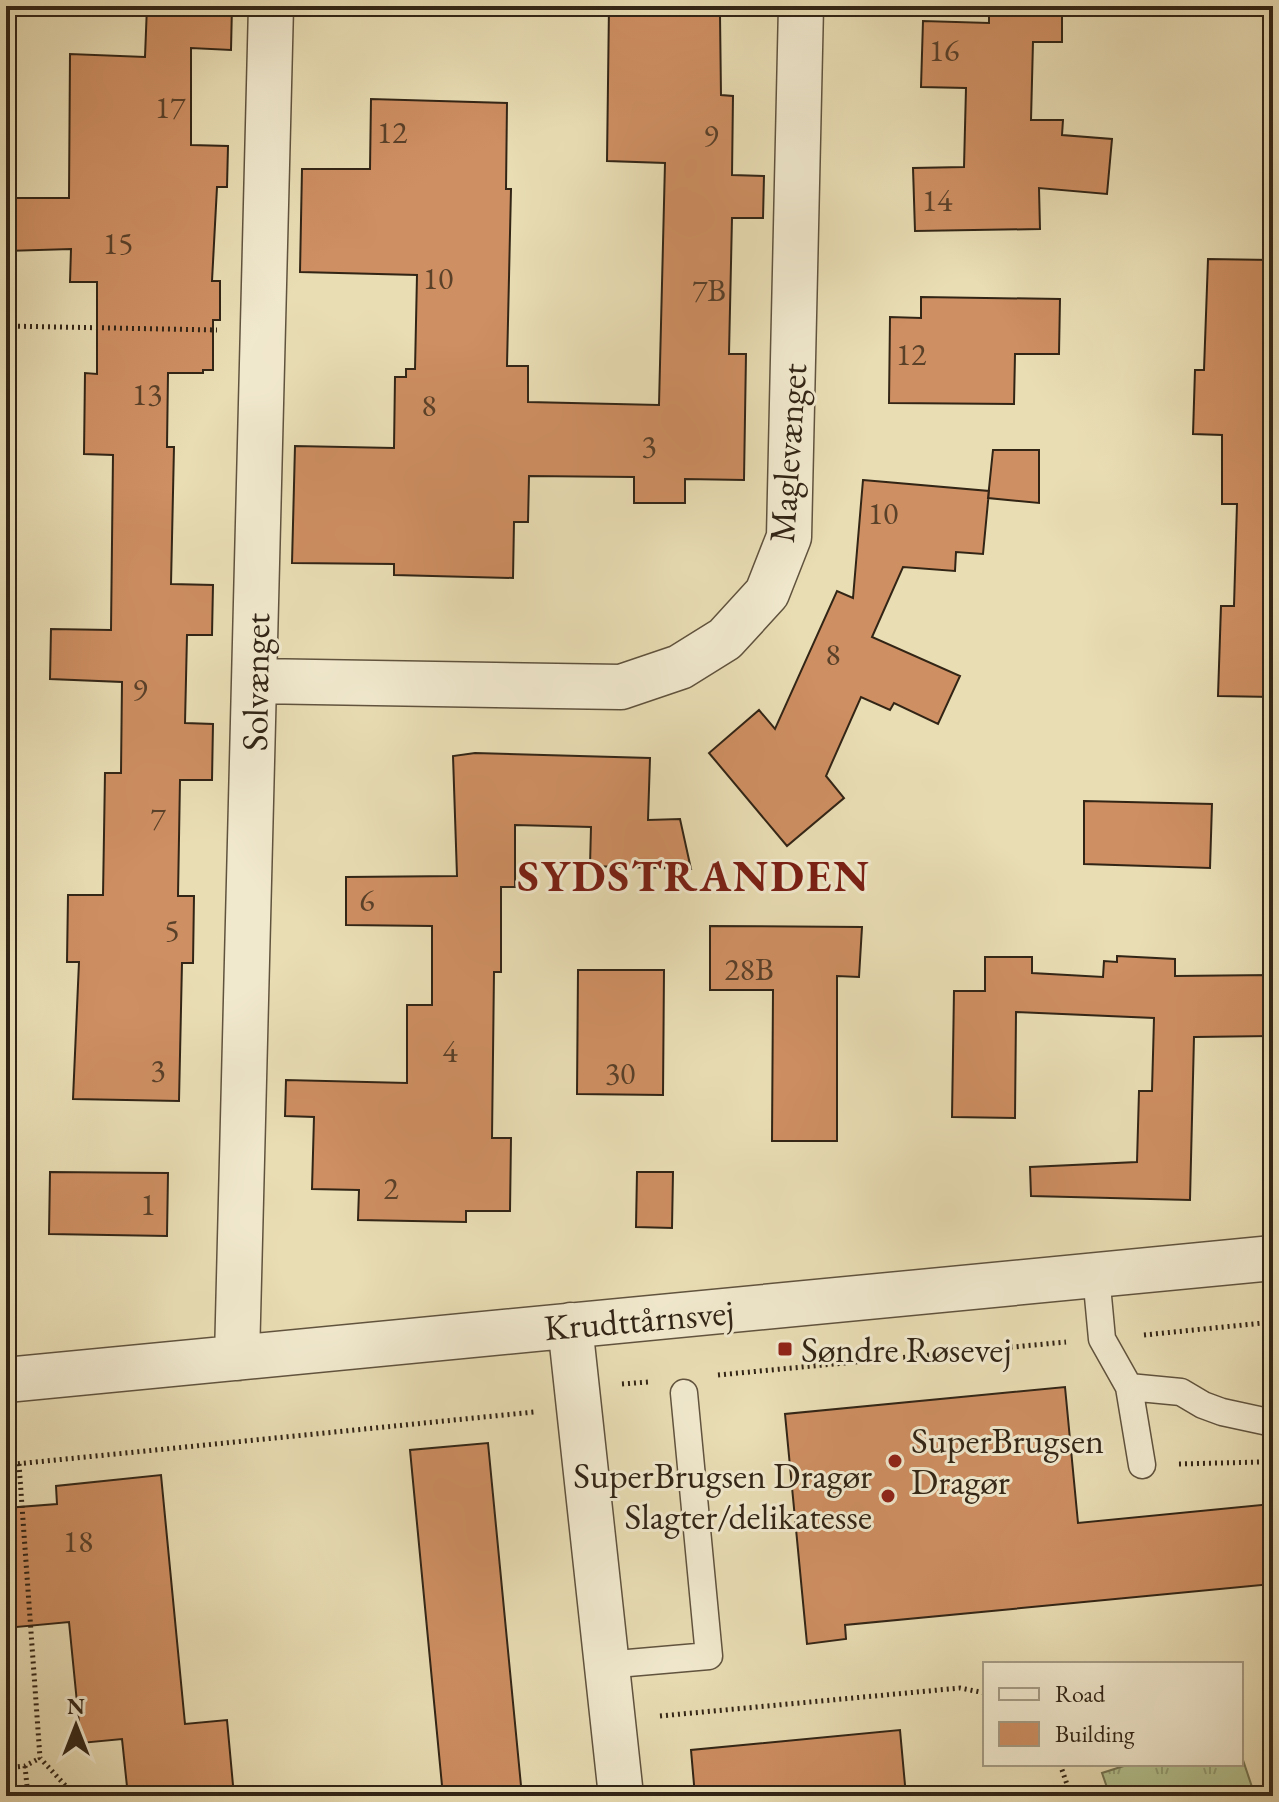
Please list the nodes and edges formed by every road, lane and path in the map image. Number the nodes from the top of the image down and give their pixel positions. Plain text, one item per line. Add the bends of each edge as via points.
1 (271, 6) edge
2 (801, 6) edge
3 (6, 326) edge
4 (263, 331) junction
5 (255, 681) junction
6 (1273, 1258) edge
7 (1096, 1275) junction
8 (1273, 1322) edge
9 (570, 1325) junction
10 (1102, 1339) junction
11 (237, 1358) junction
12 (711, 1376) dead end
13 (6, 1380) edge
14 (649, 1382) dead end
15 (1129, 1387) junction
16 (684, 1393) dead end
17 (580, 1407) junction
18 (1273, 1423) edge
19 (1273, 1463) edge
20 (19, 1464) junction
21 (6, 1465) edge
22 (1142, 1465) joint
23 (605, 1665) junction
24 (983, 1693) edge
25 (611, 1720) junction
26 (40, 1758) junction
27 (25, 1766) junction
28 (1061, 1766) edge
29 (6, 1768) edge
30 (28, 1796) edge
31 (75, 1796) edge
32 (621, 1796) edge
33 (1071, 1796) edge

1 - 4 street, Solvænget
2 - 5 street, Maglevænget via 789,537 767,593 725,639 680,667 621,687
3 - 4 path
4 - 5 street, Solvænget
5 - 11 street, Solvænget
6 - 7 street, Krudttårnsvej
7 - 9 street, Krudttårnsvej
7 - 10 lane
8 - 10 path
9 - 11 street, Krudttårnsvej
9 - 17 street
10 - 12 path
10 - 15 lane
11 - 13 street, Krudttårnsvej
14 - 17 path via 618,1385
15 - 18 lane via 1181,1392 1222,1412
15 - 22 lane
16 - 23 lane via 709,1656
17 - 20 path
17 - 23 street
19 - 22 path
20 - 21 path
20 - 26 path
23 - 25 street
24 - 25 path via 960,1688
25 - 32 street
26 - 27 path
26 - 31 path
27 - 29 path
27 - 30 path
28 - 33 path

